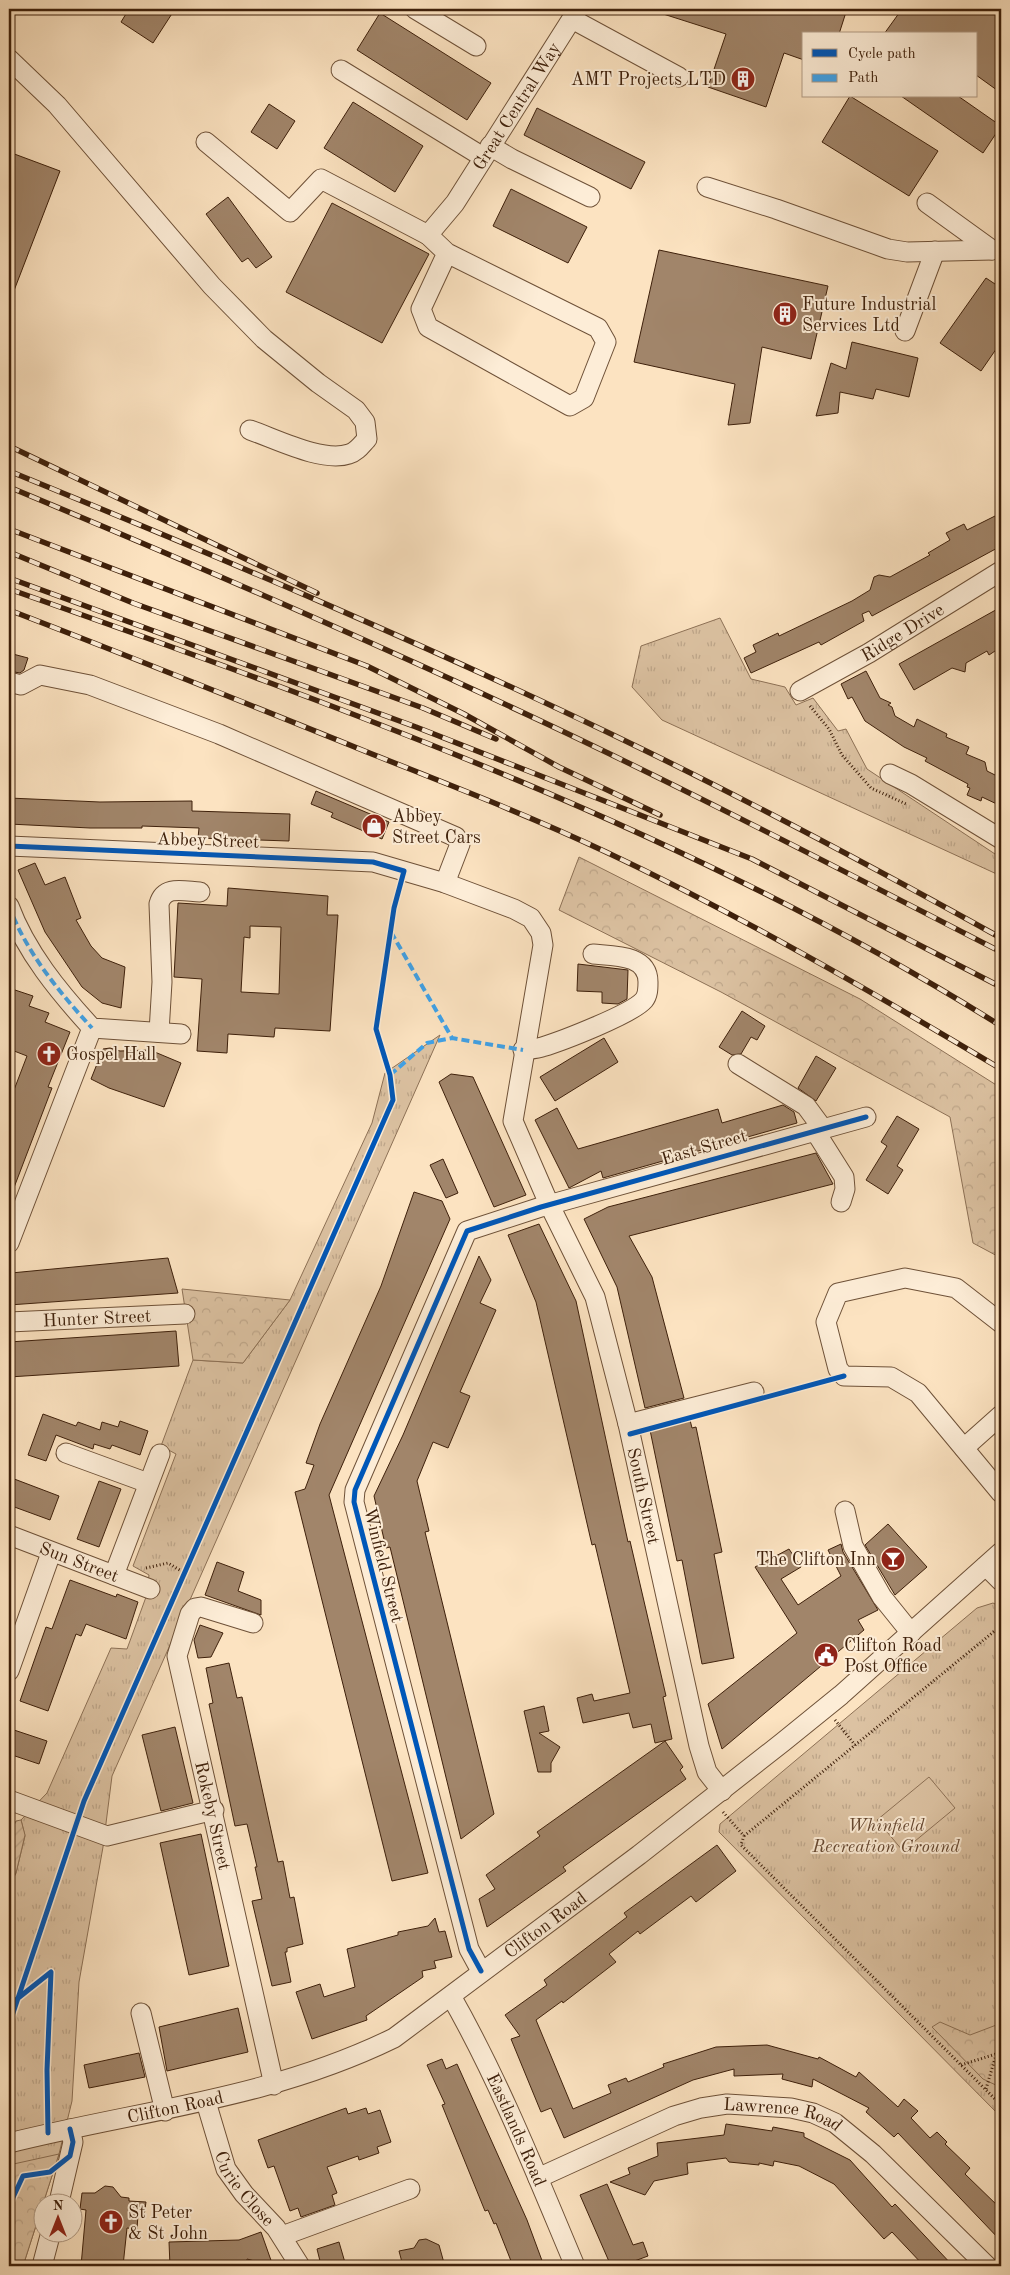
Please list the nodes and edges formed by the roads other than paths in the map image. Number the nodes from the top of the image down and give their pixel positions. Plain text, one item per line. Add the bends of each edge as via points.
1 (414, 9) edge
2 (575, 14) edge
3 (476, 46) dead end
4 (9, 59) edge
5 (341, 70) dead end
6 (679, 77) dead end
7 (206, 142) dead end
8 (487, 152) junction
9 (707, 187) dead end
10 (590, 197) dead end
11 (927, 203) dead end
12 (428, 235) junction
13 (998, 248) edge
14 (935, 251) junction
15 (447, 253) junction
16 (905, 331) dead end
17 (250, 430) dead end
18 (1001, 571) edge
19 (9, 682) edge
20 (800, 691) dead end
21 (890, 774) dead end
22 (1001, 839) edge
23 (9, 846) edge
24 (445, 883) junction
25 (200, 892) dead end
26 (9, 906) edge
27 (593, 954) dead end
28 (92, 1028) junction
29 (158, 1032) junction
30 (181, 1034) dead end
31 (523, 1050) junction
32 (738, 1064) dead end
33 (866, 1117) dead end
34 (819, 1130) junction
35 (841, 1202) dead end
36 (549, 1204) junction
37 (9, 1242) edge
38 (185, 1314) dead end
39 (9, 1322) edge
40 (1001, 1324) edge
41 (754, 1392) dead end
42 (1001, 1415) edge
43 (628, 1424) junction
44 (964, 1448) junction
45 (66, 1453) dead end
46 (160, 1454) dead end
47 (148, 1483) junction
48 (1001, 1493) edge
49 (845, 1511) dead end
50 (9, 1535) edge
51 (51, 1552) junction
52 (1001, 1552) edge
53 (986, 1566) junction
54 (114, 1575) junction
55 (1001, 1581) edge
56 (150, 1589) dead end
57 (253, 1623) dead end
58 (911, 1632) junction
59 (9, 1670) edge
60 (716, 1795) junction
61 (16, 1803) edge
62 (214, 1810) junction
63 (481, 1972) junction
64 (451, 1996) junction
65 (141, 2013) dead end
66 (274, 2084) junction
67 (206, 2102) junction
68 (165, 2111) junction
69 (70, 2130) junction
70 (9, 2143) edge
71 (538, 2178) junction
72 (410, 2189) dead end
73 (60, 2192) edge
74 (282, 2236) junction
75 (48, 2242) edge
76 (42, 2266) edge
77 (300, 2266) edge
78 (575, 2266) edge
79 (987, 2266) edge

1 - 3 street
2 - 6 street
2 - 8 street, Great Central Way
4 - 17 street via 57,105 212,286 264,339 318,384 356,410 365,422 367,438 360,448 349,454 328,456
5 - 8 street
7 - 12 street via 290,212 321,179
8 - 10 street via 512,159
8 - 12 street, Great Central Way via 455,203
9 - 14 street via 888,249
11 - 13 street
12 - 15 street
13 - 14 street
14 - 16 street
15 - 15 street via 598,328 606,342 584,398 570,406 428,327 420,309
18 - 20 street, Ridge Drive via 869,653
19 - 24 street via 21,686 40,675 90,685 219,734 456,837 460,844
21 - 22 street
23 - 24 street, Abbey Street via 373,862
24 - 31 street, Abbey Street via 514,909 530,918 541,933 543,945
25 - 29 street via 168,890 159,904 162,982
26 - 28 street via 15,923 58,990
27 - 31 street via 628,957 642,966 648,977 648,994 643,1002 541,1048
28 - 29 street
28 - 37 street
29 - 30 street
31 - 36 street, Abbey Street via 512,1121
32 - 34 street via 806,1106
33 - 34 street, East Street
34 - 35 street via 844,1177
34 - 36 street, East Street
36 - 43 street, South Street via 595,1297
36 - 63 street, Winfield Street via 467,1231 355,1490 354,1502 469,1950
38 - 39 street, Hunter Street
40 - 44 street via 956,1288 905,1278 838,1293 826,1322 838,1369 844,1376 891,1377 918,1393
41 - 43 street
42 - 44 street
43 - 60 street, South Street via 699,1746
44 - 48 street
45 - 47 street
46 - 47 street
47 - 54 street
49 - 58 street via 853,1546 882,1598
50 - 51 street, Sun Street
51 - 54 street, Sun Street
51 - 59 street
52 - 53 street, Clifton Road
53 - 55 street
53 - 58 street, Clifton Road
54 - 56 street, Sun Street
57 - 62 street, Rokeby Street via 195,1608 190,1614 177,1656
58 - 60 street, Clifton Road via 824,1708
60 - 63 street, Clifton Road
61 - 62 street via 107,1836
62 - 66 street, Rokeby Street
63 - 64 street, Clifton Road
64 - 66 street, Clifton Road via 394,2038 350,2060
64 - 71 street, Eastlands Road
65 - 68 street
66 - 67 street, Clifton Road
67 - 68 street, Clifton Road
67 - 74 street, Curie Close via 226,2169
68 - 69 street, Clifton Road
69 - 70 street, Clifton Road
69 - 73 street via 73,2142
71 - 78 street, Eastlands Road
71 - 79 street, Lawrence Road via 674,2116 701,2108 727,2104 791,2108 835,2123 873,2154
72 - 74 street
74 - 77 street, Curie Close
75 - 76 street

